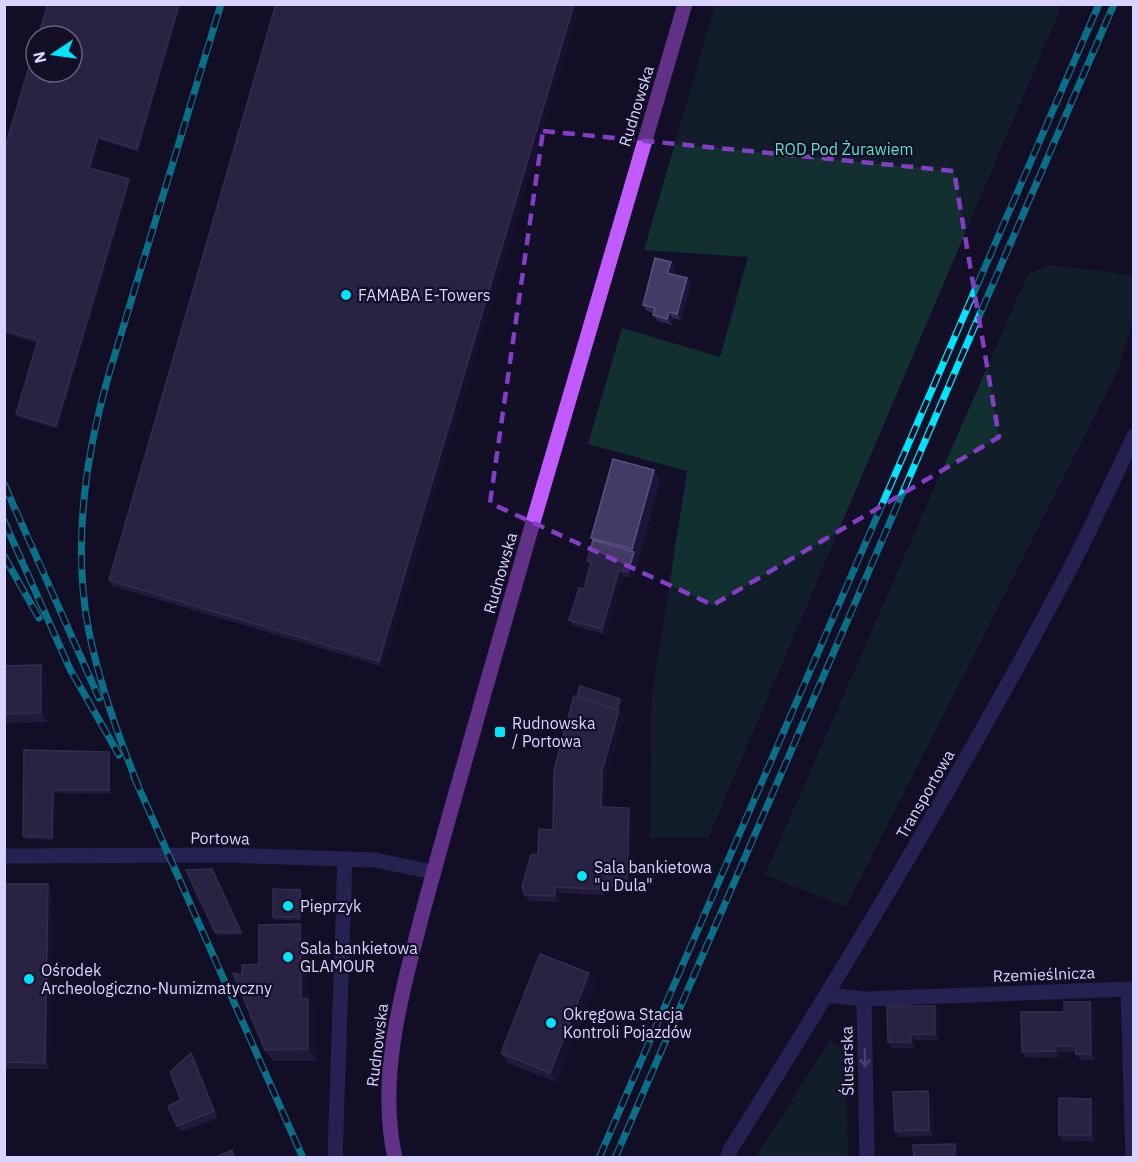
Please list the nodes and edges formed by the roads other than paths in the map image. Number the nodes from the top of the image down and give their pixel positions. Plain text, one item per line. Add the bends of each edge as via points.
1 (685, 4) edge
2 (1134, 436) edge
3 (4, 856) edge
4 (345, 859) junction
5 (433, 872) junction
6 (828, 994) junction
7 (864, 999) junction
8 (1133, 1086) edge
9 (335, 1158) edge
10 (395, 1158) edge
11 (728, 1158) edge
12 (867, 1158) edge
13 (1133, 1158) edge

1 - 5 main road, Rudnowska
2 - 6 street, Transportowa via 1056,597 963,767
3 - 4 street, Portowa
4 - 5 street, Portowa via 375,860
4 - 9 street
5 - 10 main road, Rudnowska via 392,1046 389,1096
6 - 7 street
6 - 11 street, Transportowa
7 - 8 street, Rzemieślnicza via 1128,989
7 -> 12 street, Ślusarska
8 - 13 street, Rzemieślnicza

